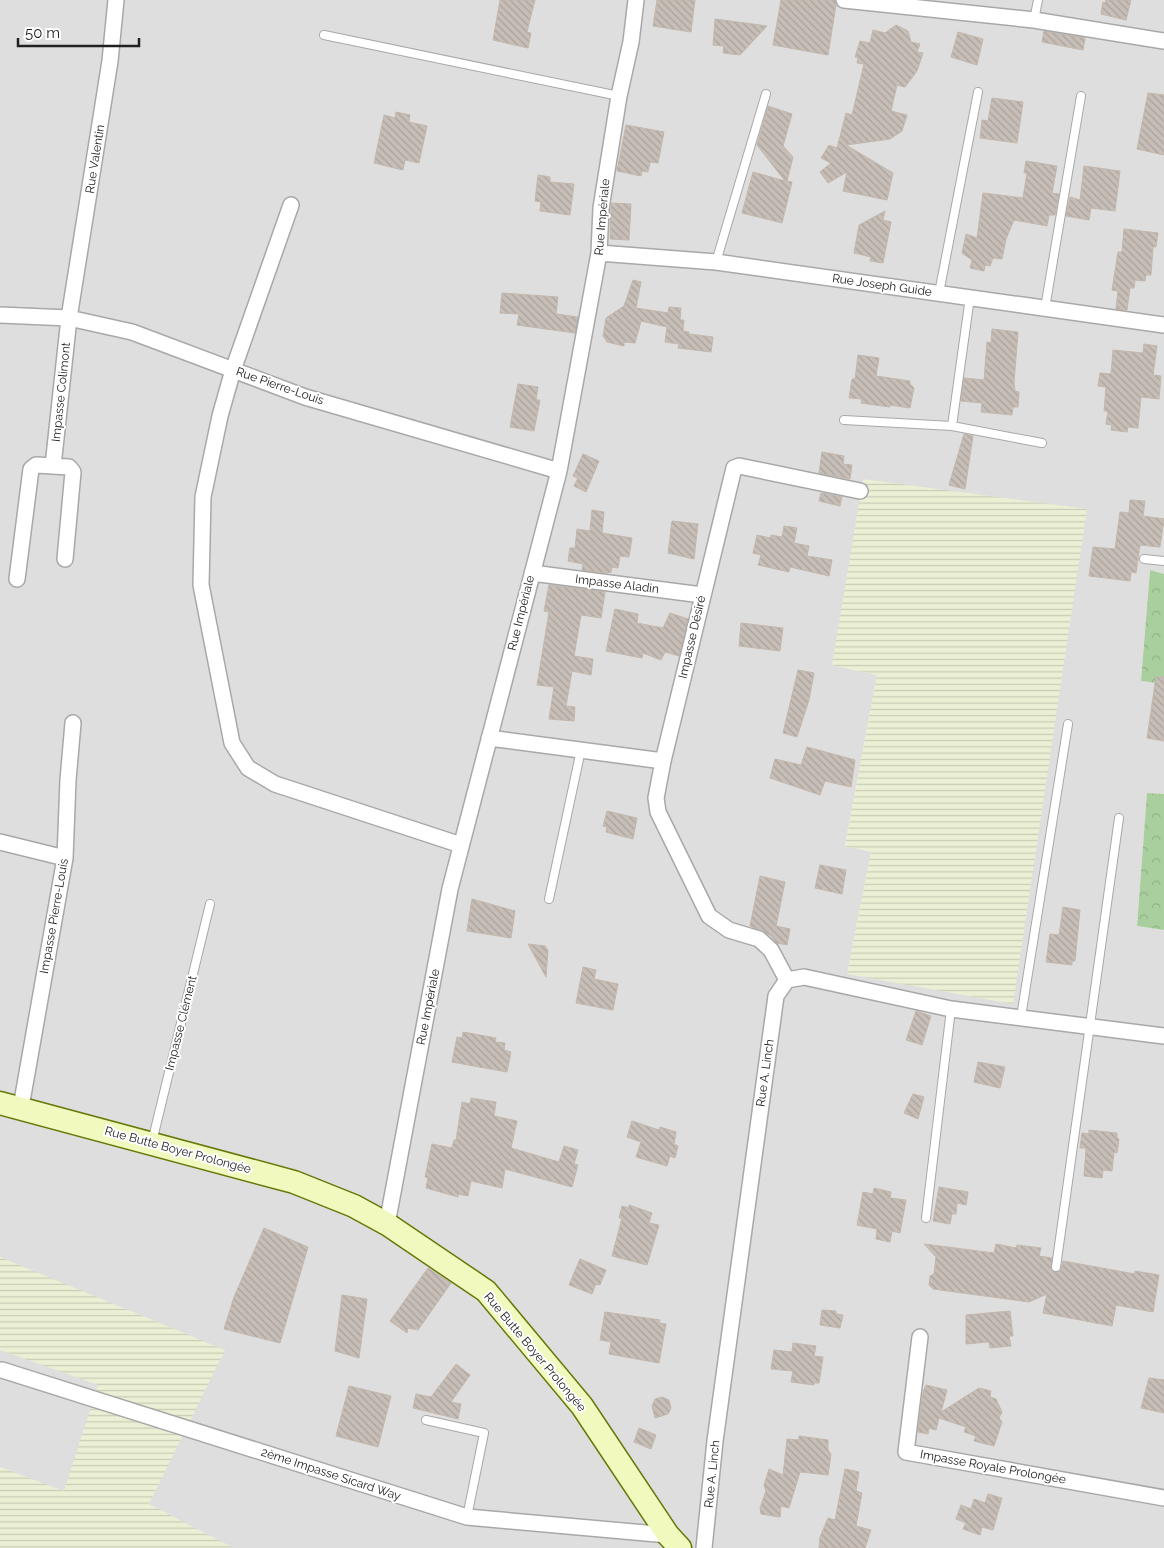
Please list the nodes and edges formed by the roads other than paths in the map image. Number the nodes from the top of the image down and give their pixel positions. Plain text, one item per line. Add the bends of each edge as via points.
1 (116, 0) edge
2 (636, 0) edge
3 (844, 0) edge
4 (1038, 0) edge
5 (890, 2) edge
6 (1034, 20) junction
7 (324, 35) dead end
8 (1164, 41) edge
9 (978, 92) dead end
10 (766, 94) dead end
11 (619, 96) junction
12 (1081, 96) dead end
13 (291, 204) dead end
14 (600, 253) junction
15 (716, 262) junction
16 (939, 293) junction
17 (970, 298) junction
18 (1045, 308) junction
19 (0, 313) edge
20 (69, 318) junction
21 (1164, 325) edge
22 (233, 370) junction
23 (844, 420) dead end
24 (952, 426) junction
25 (1042, 444) dead end
26 (53, 466) junction
27 (559, 471) junction
28 (860, 491) dead end
29 (65, 559) dead end
30 (1144, 559) dead end
31 (1164, 561) edge
32 (532, 573) junction
33 (17, 579) dead end
34 (702, 595) junction
35 (73, 723) dead end
36 (1068, 724) dead end
37 (489, 738) junction
38 (581, 750) junction
39 (663, 761) junction
40 (1119, 818) dead end
41 (0, 842) edge
42 (461, 845) junction
43 (65, 858) junction
44 (549, 899) dead end
45 (210, 904) dead end
46 (787, 980) junction
47 (951, 1009) junction
48 (1021, 1017) junction
49 (1091, 1027) junction
50 (1164, 1036) edge
51 (10, 1105) edge
52 (152, 1142) junction
53 (926, 1218) dead end
54 (388, 1224) junction
55 (1056, 1268) dead end
56 (920, 1337) dead end
57 (2, 1370) dead end
58 (426, 1420) dead end
59 (1164, 1498) edge
60 (467, 1517) junction
61 (674, 1541) edge
62 (704, 1548) edge

1 - 20 street, Rue Valentin via 110,62
2 - 11 street, Rue Impériale
3 - 5 street
4 - 6 lane
5 - 6 street
6 - 8 street
7 - 11 lane
9 - 16 lane
10 - 15 lane
11 - 14 street, Rue Impériale via 601,208
12 - 18 lane
13 - 22 street
14 - 15 street, Rue Joseph Guide
14 - 27 street, Rue Impériale
15 - 16 street, Rue Joseph Guide
16 - 17 street, Rue Joseph Guide
17 - 18 street, Rue Joseph Guide
17 - 24 lane
18 - 21 street, Rue Joseph Guide
19 - 20 street, Rue Pierre-Louis
20 - 22 street, Rue Pierre-Louis via 132,332
20 - 26 street, Impasse Colimont
22 - 27 street, Rue Pierre-Louis via 306,397
22 - 42 street via 203,497 201,585 232,743 248,768 275,784
23 - 24 lane
24 - 25 lane
26 - 29 street via 69,467 73,472
26 - 33 street via 36,465 31,469
27 - 32 street, Rue Impériale
28 - 34 street, Impasse Désiré via 736,466
30 - 31 lane
32 - 34 street, Impasse Aladin
32 - 37 street, Rue Impériale
34 - 39 street, Impasse Désiré
35 - 43 street, Impasse Pierre-Louis
36 - 48 lane
37 - 38 street
37 - 42 street, Rue Impériale
38 - 39 street
38 - 44 lane
39 - 46 street, Impasse Désiré via 656,798 658,812 709,916 729,930 759,939 772,950
40 - 49 lane
41 - 43 street
42 - 54 street, Rue Impériale
43 - 51 street, Impasse Pierre-Louis
45 - 52 lane, Impasse Clément
46 - 47 street via 804,976
46 - 62 street, Rue A. Linch via 776,996 715,1441
47 - 48 street
47 - 53 lane
48 - 49 street
49 - 50 street
49 - 55 lane
51 - 52 street, Rue Butte Boyer Prolongée
52 - 54 street, Rue Butte Boyer Prolongée via 294,1182 354,1206
54 - 61 street, Rue Butte Boyer Prolongée via 486,1291 582,1406
56 - 59 street, Impasse Royale Prolongée via 906,1452
57 - 60 street, 2ème Impasse Sicard Way
58 - 60 lane via 484,1433
60 - 61 street, 2ème Impasse Sicard Way

